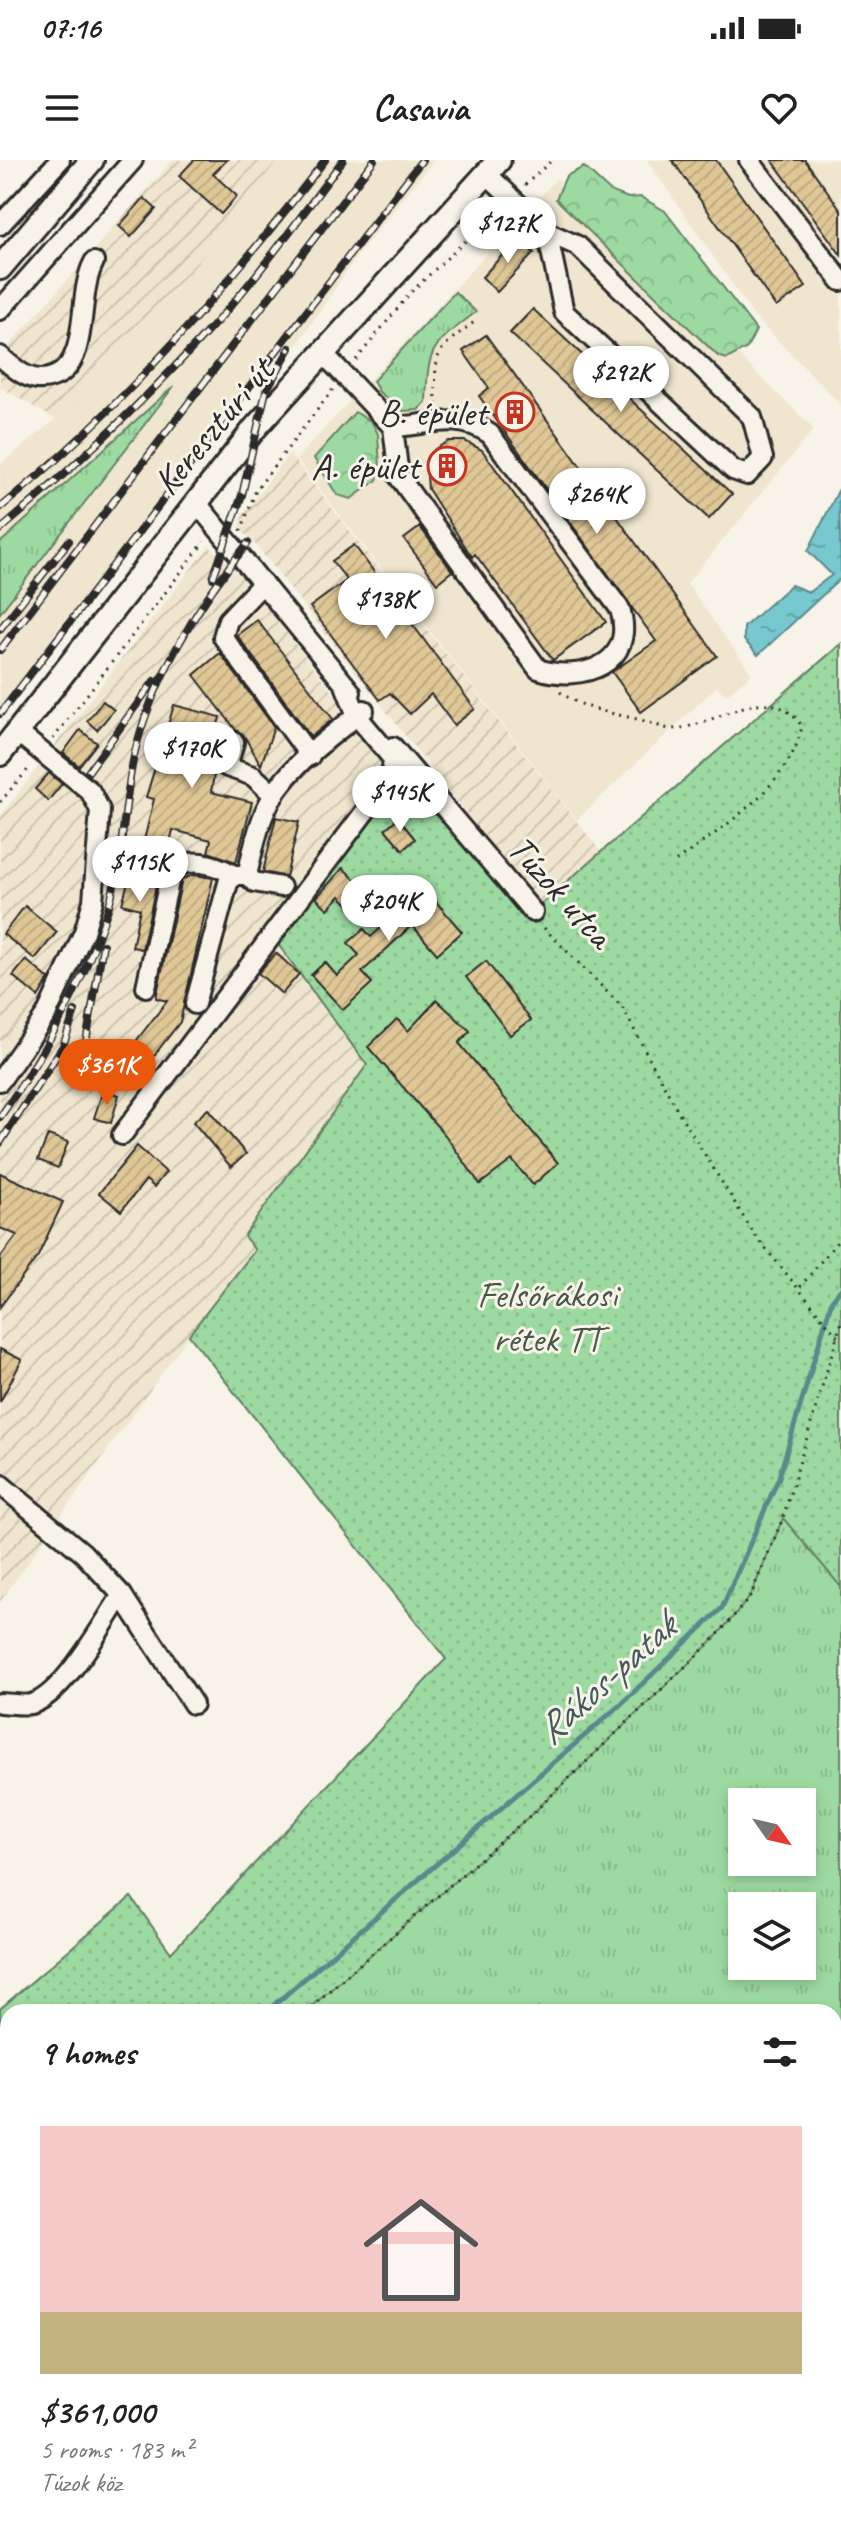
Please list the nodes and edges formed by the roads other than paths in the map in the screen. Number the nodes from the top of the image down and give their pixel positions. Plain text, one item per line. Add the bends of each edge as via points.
1 (60, 160) edge
2 (92, 160) edge
3 (133, 160) edge
4 (749, 160) edge
5 (493, 166) edge
6 (0, 225) edge
7 (547, 232) junction
8 (94, 262) dead end
9 (0, 268) edge
10 (841, 281) edge
11 (0, 310) edge
12 (322, 352) junction
13 (0, 356) edge
14 (393, 427) junction
15 (196, 502) junction
16 (263, 583) junction
17 (360, 713) junction
18 (17, 732) junction
19 (234, 742) dead end
20 (0, 754) edge
21 (310, 756) junction
22 (274, 795) junction
23 (136, 864) dead end
24 (171, 872) junction
25 (240, 875) junction
26 (281, 887) dead end
27 (533, 912) road end
28 (146, 987) dead end
29 (195, 1004) dead end
30 (0, 1081) edge
31 (122, 1135) dead end
32 (0, 1484) edge
33 (122, 1595) junction
34 (0, 1703) edge
35 (193, 1704) dead end

1 - 6 street
2 - 9 main road
3 - 11 street
4 - 10 street
5 - 7 street via 512,197
5 - 12 main road, Keresztúri út
7 - 7 street via 578,246 752,417 763,458 747,475 733,470 564,312
8 - 13 street via 70,365 53,377 35,379
12 - 14 street
12 - 15 main road, Keresztúri út
14 - 14 street via 462,420 490,434 620,609 625,626 621,641 602,665 573,676 538,669 399,477
15 - 16 street, Túzok utca
15 - 18 main road, Keresztúri út
16 - 17 street, Túzok utca via 345,685
16 - 21 street via 228,620 223,637
17 - 21 street
17 - 27 street, Túzok utca
17 - 31 street via 393,759 391,777
18 - 20 main road, Keresztúri út
18 - 30 street via 90,791 100,810 93,901 84,932 46,1015
19 - 22 street via 227,767 253,776
21 - 22 street
22 - 25 street
23 - 24 street
24 - 25 street via 188,861
24 - 28 street
25 - 26 street
25 - 29 street via 228,883
32 - 33 street via 83,1553
33 - 34 street via 46,1697 31,1704
33 - 35 street

